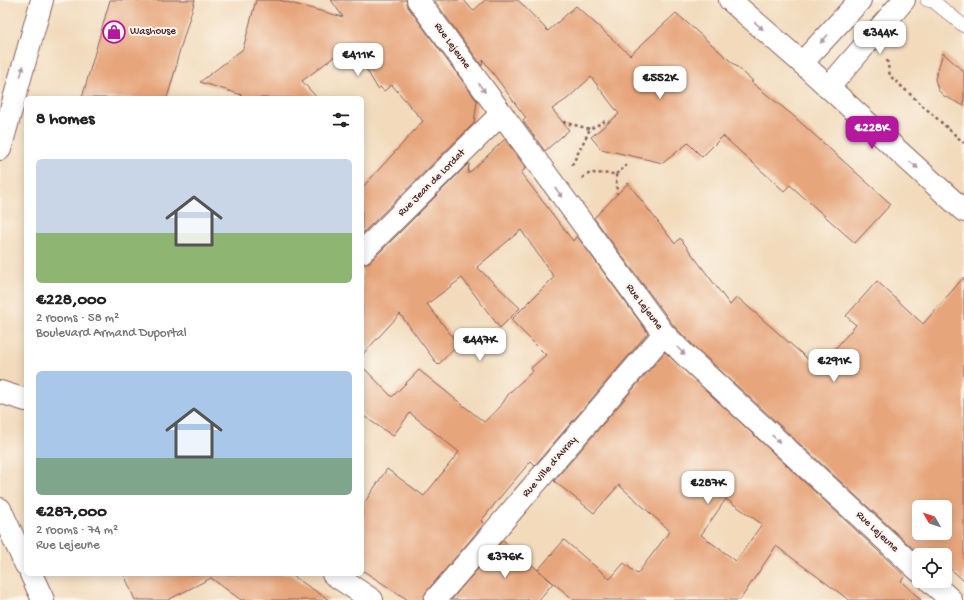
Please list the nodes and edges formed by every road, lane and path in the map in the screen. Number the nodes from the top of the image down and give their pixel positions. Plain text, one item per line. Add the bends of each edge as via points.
1 (42, 0) edge
2 (418, 0) edge
3 (730, 0) edge
4 (860, 0) edge
5 (904, 0) edge
6 (927, 0) edge
7 (964, 26) edge
8 (886, 56) dead end
9 (802, 63) junction
10 (828, 88) junction
11 (501, 114) junction
12 (563, 122) dead end
13 (609, 122) dead end
14 (590, 128) junction
15 (964, 143) edge
16 (0, 149) edge
17 (625, 165) dead end
18 (616, 174) junction
19 (557, 189) junction
20 (617, 194) dead end
21 (964, 211) edge
22 (364, 250) edge
23 (664, 334) junction
24 (0, 392) edge
25 (24, 399) edge
26 (0, 509) edge
27 (14, 551) edge
28 (912, 565) edge
29 (32, 576) edge
30 (336, 576) edge
31 (937, 588) edge
32 (43, 600) edge
33 (372, 600) edge
34 (435, 600) edge
35 (950, 600) edge

16 -> 1 street
2 -> 11 street, Rue Lejeune
3 -> 9 street
4 -> 9 street
5 - 10 street
6 - 7 lane via 933,1
8 - 15 path via 890,76
9 - 10 street
10 -> 21 street
11 - 19 street, Rue Lejeune
11 - 22 street, Rue Jean de Lordat
12 - 14 path
13 - 14 path via 605,121
14 - 19 path
17 - 18 path
18 - 19 path via 590,173
18 - 20 path
19 - 23 street, Rue Lejeune
23 -> 28 street, Rue Lejeune
23 - 34 street, Rue Ville d'Avray
24 - 25 street
26 - 27 street
29 - 32 street
30 - 33 street
31 - 35 street

